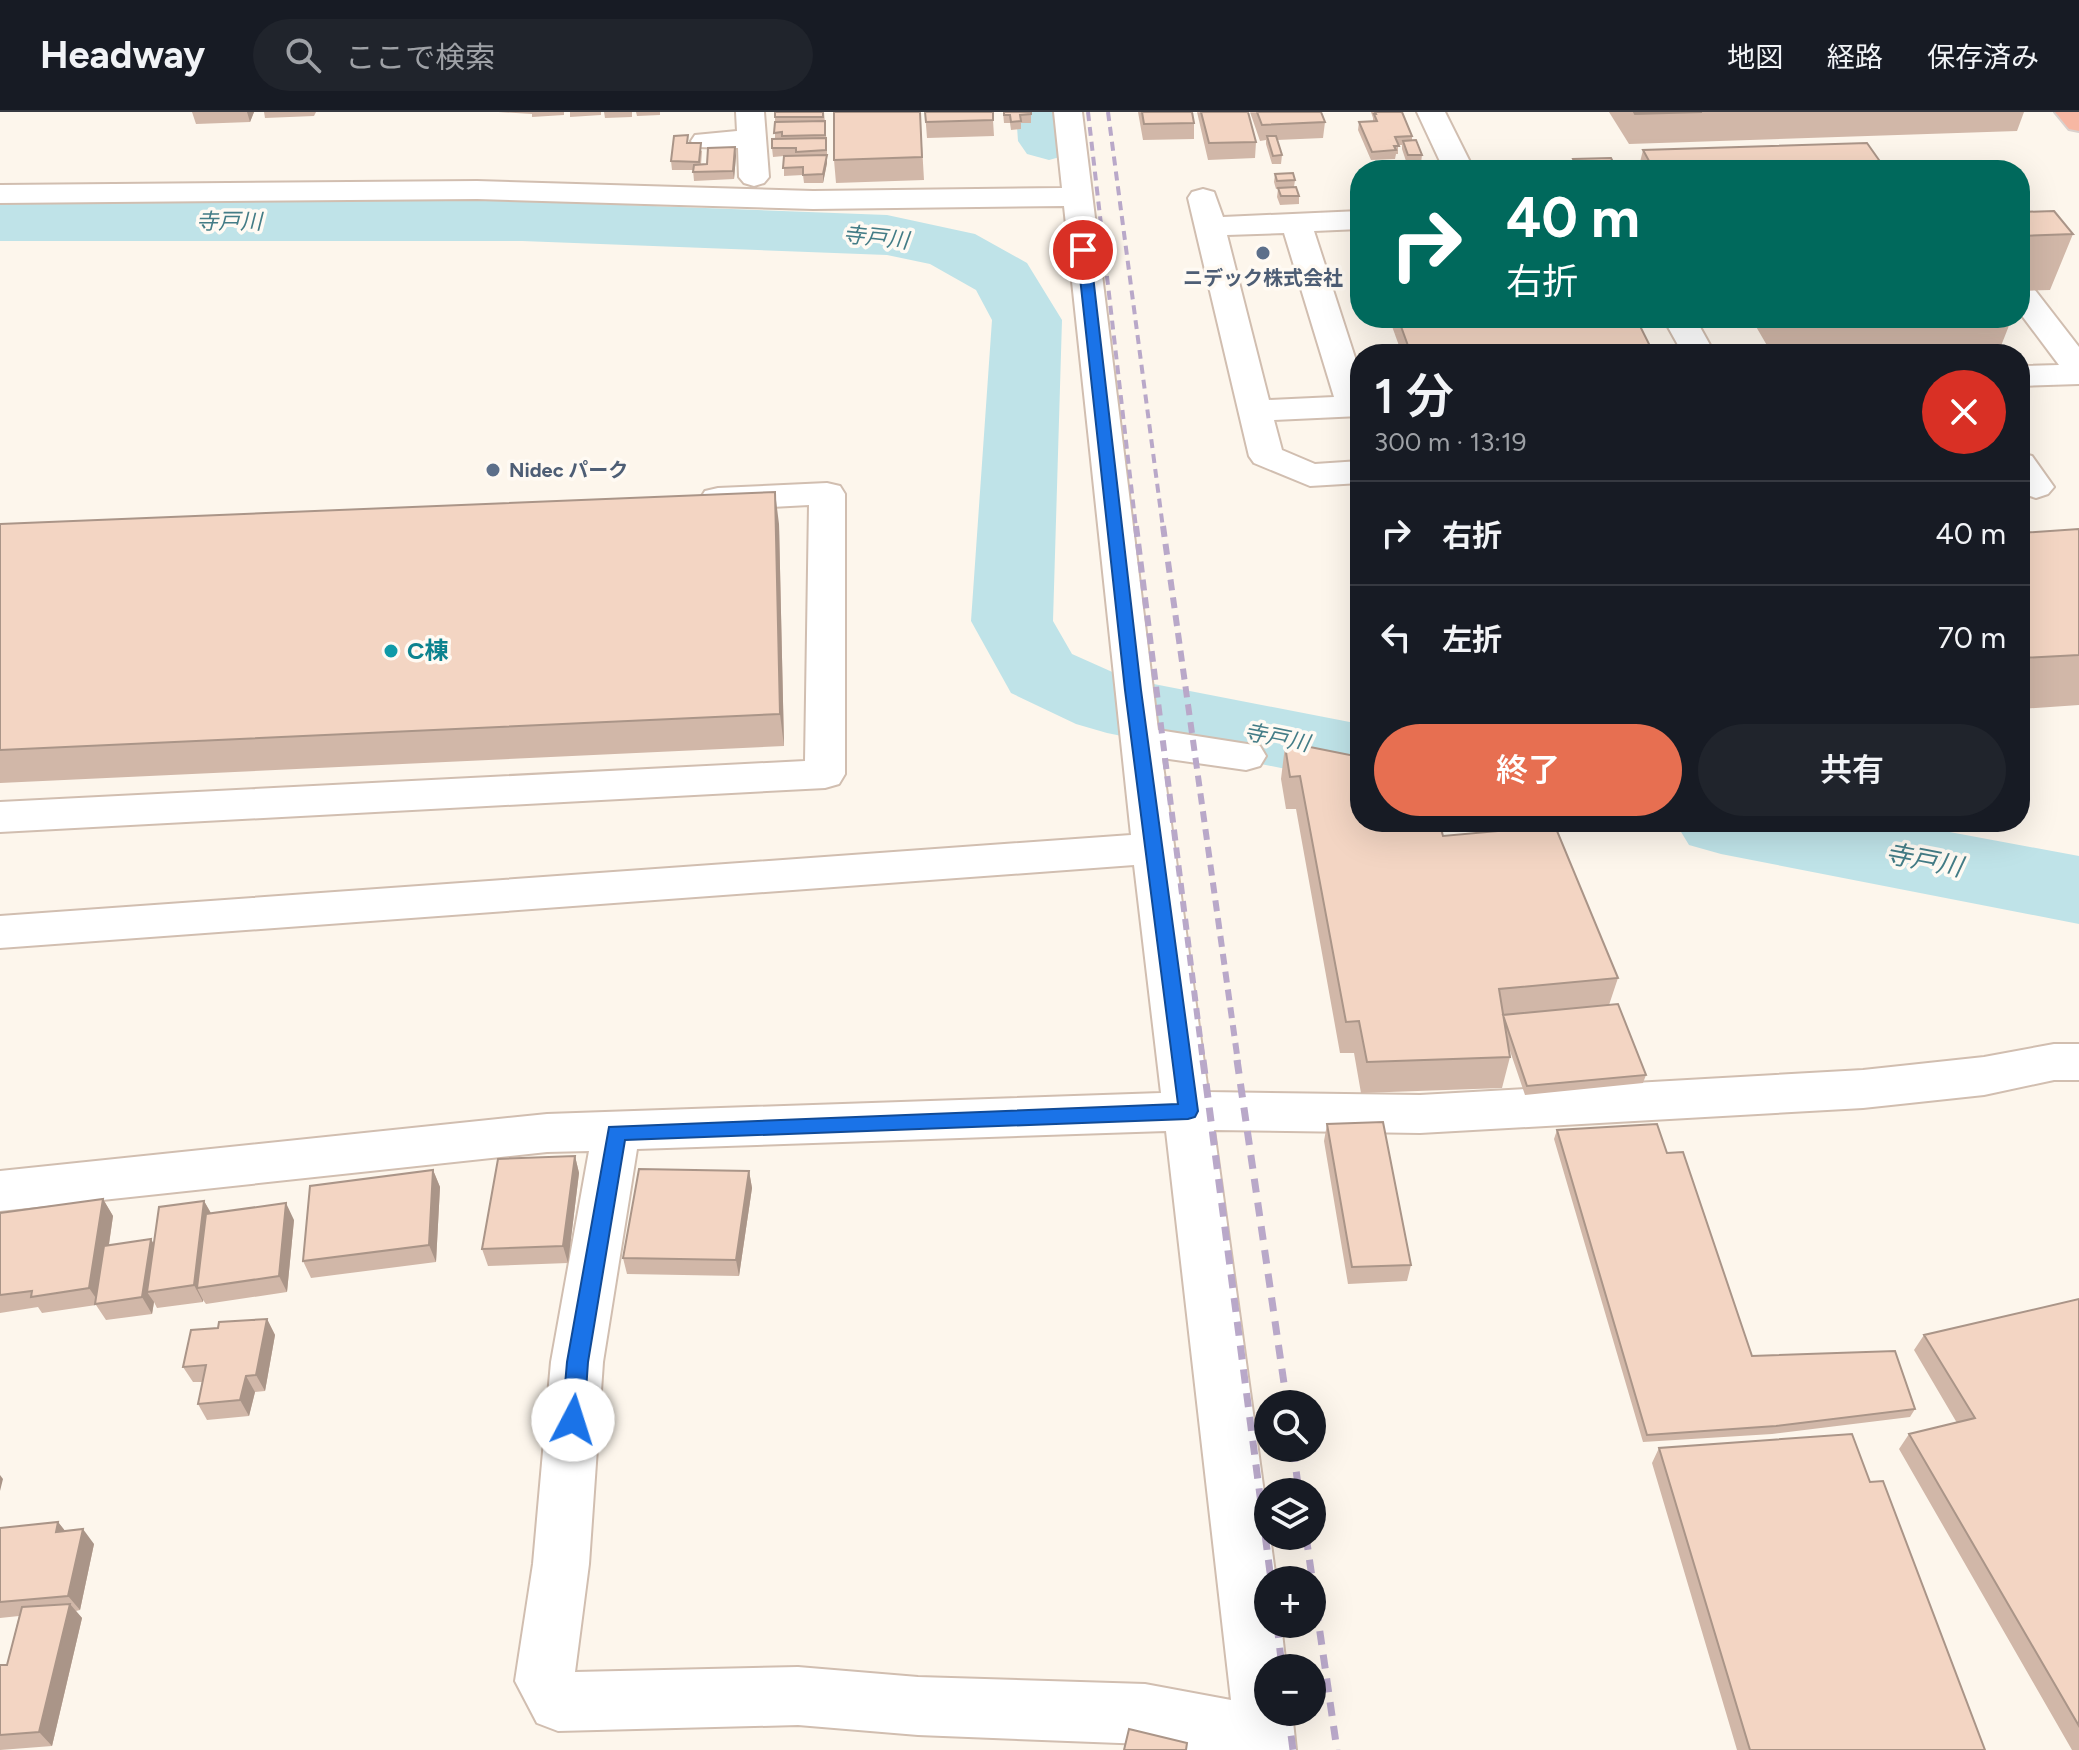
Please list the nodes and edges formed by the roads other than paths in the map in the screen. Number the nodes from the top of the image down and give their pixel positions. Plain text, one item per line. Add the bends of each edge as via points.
1 (1068, 112) edge
2 (1431, 112) edge
3 (2069, 112) edge
4 (2079, 123) edge
5 (750, 126) edge
6 (705, 141) dead end
7 (1454, 160) edge
8 (754, 177) dead end
9 (0, 194) edge
10 (1077, 197) junction
11 (1350, 220) edge
12 (1296, 223) junction
13 (2030, 305) edge
14 (2079, 371) edge
15 (2030, 375) edge
16 (1350, 385) edge
17 (1350, 406) edge
18 (1255, 411) junction
19 (1350, 473) edge
20 (684, 501) edge
21 (1138, 718) junction
22 (1246, 756) dead end
23 (0, 817) edge
24 (1155, 848) junction
25 (0, 932) edge
26 (2079, 1062) edge
27 (1188, 1111) junction
28 (616, 1132) junction
29 (0, 1191) edge
30 (1265, 1743) edge

1 - 10 street
2 - 7 street
3 - 4 highway
5 - 6 street
5 - 8 street
9 - 10 street via 477,190 813,200
10 - 21 street
11 - 12 street
12 - 16 street
12 - 18 street via 1207,213
13 - 14 street
14 - 15 street
17 - 18 street
18 - 19 street via 1266,456 1310,475
20 - 23 street via 827,494 825,774
21 - 22 street
21 - 24 street
24 - 25 street
24 - 27 street
26 - 27 street via 1863,1089 1670,1102 1420,1114
27 - 28 street
27 - 30 street
28 - 29 street via 547,1133
28 - 30 street via 577,1362 561,1564 544,1681 558,1702 798,1696 1145,1714

